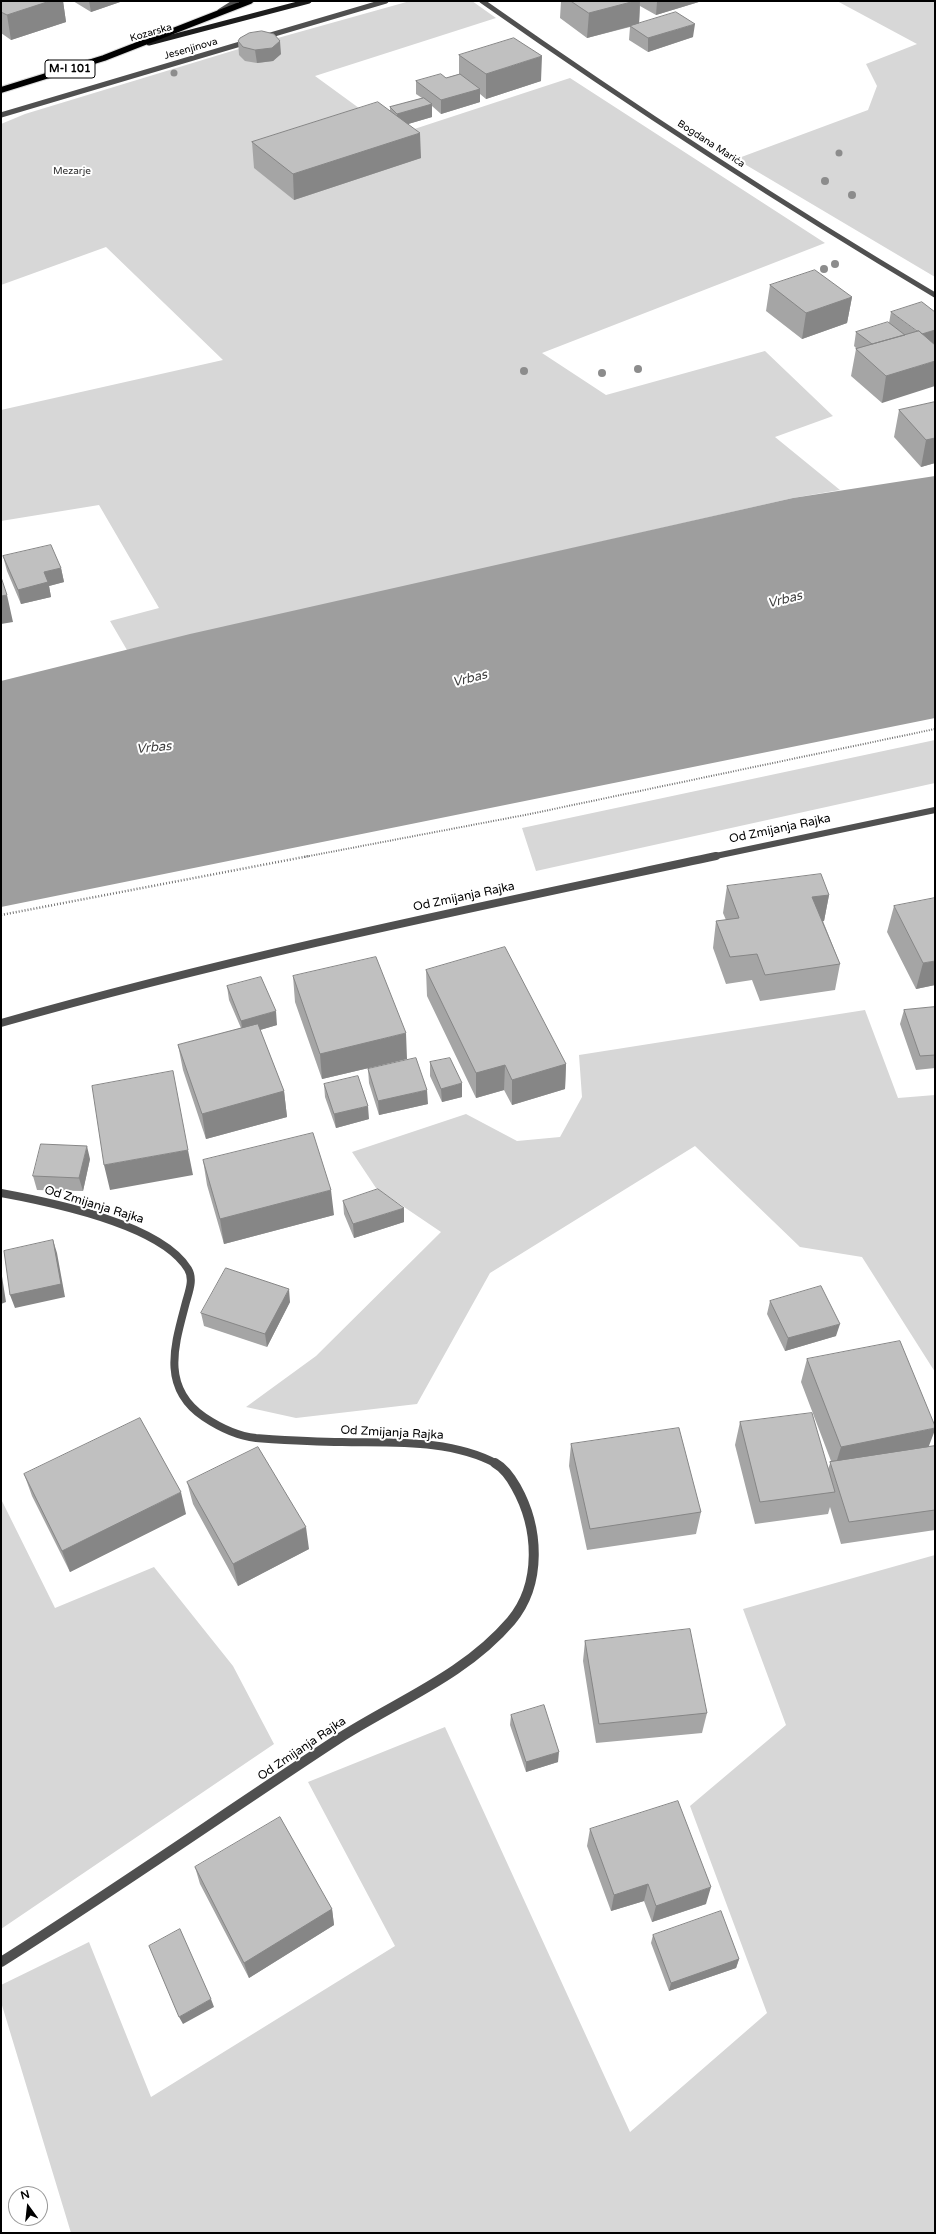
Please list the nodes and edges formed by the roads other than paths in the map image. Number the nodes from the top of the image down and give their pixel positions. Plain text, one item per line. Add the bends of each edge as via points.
1 (236, 1) edge
2 (250, 1) edge
3 (309, 1) edge
4 (386, 1) edge
5 (482, 1) edge
6 (216, 14) junction
7 (138, 45) junction
8 (1, 90) edge
9 (1, 115) edge
10 (935, 295) edge
11 (935, 810) edge
12 (1, 1023) edge
13 (1, 1193) edge
14 (1, 1962) edge

1 - 6 street
2 - 6 main road, M-I 101
3 - 7 main road, Kozarska
4 - 9 street, Jesenjinova
5 - 10 street, Bogdana Marića via 597,83 859,251
6 - 7 main road, M-I 101
7 - 8 main road, Kozarska / M-I 101 via 72,69
11 - 12 street, Od Zmijanja Rajka via 311,943
13 - 14 street, Od Zmijanja Rajka via 25,1197 132,1228 171,1248 188,1268 192,1280 173,1355 173,1371 177,1385 190,1406 208,1419 240,1436 285,1441 422,1445 477,1453 499,1466 514,1484 534,1533 533,1574 523,1604 503,1631 477,1653 437,1683 365,1722 86,1910

